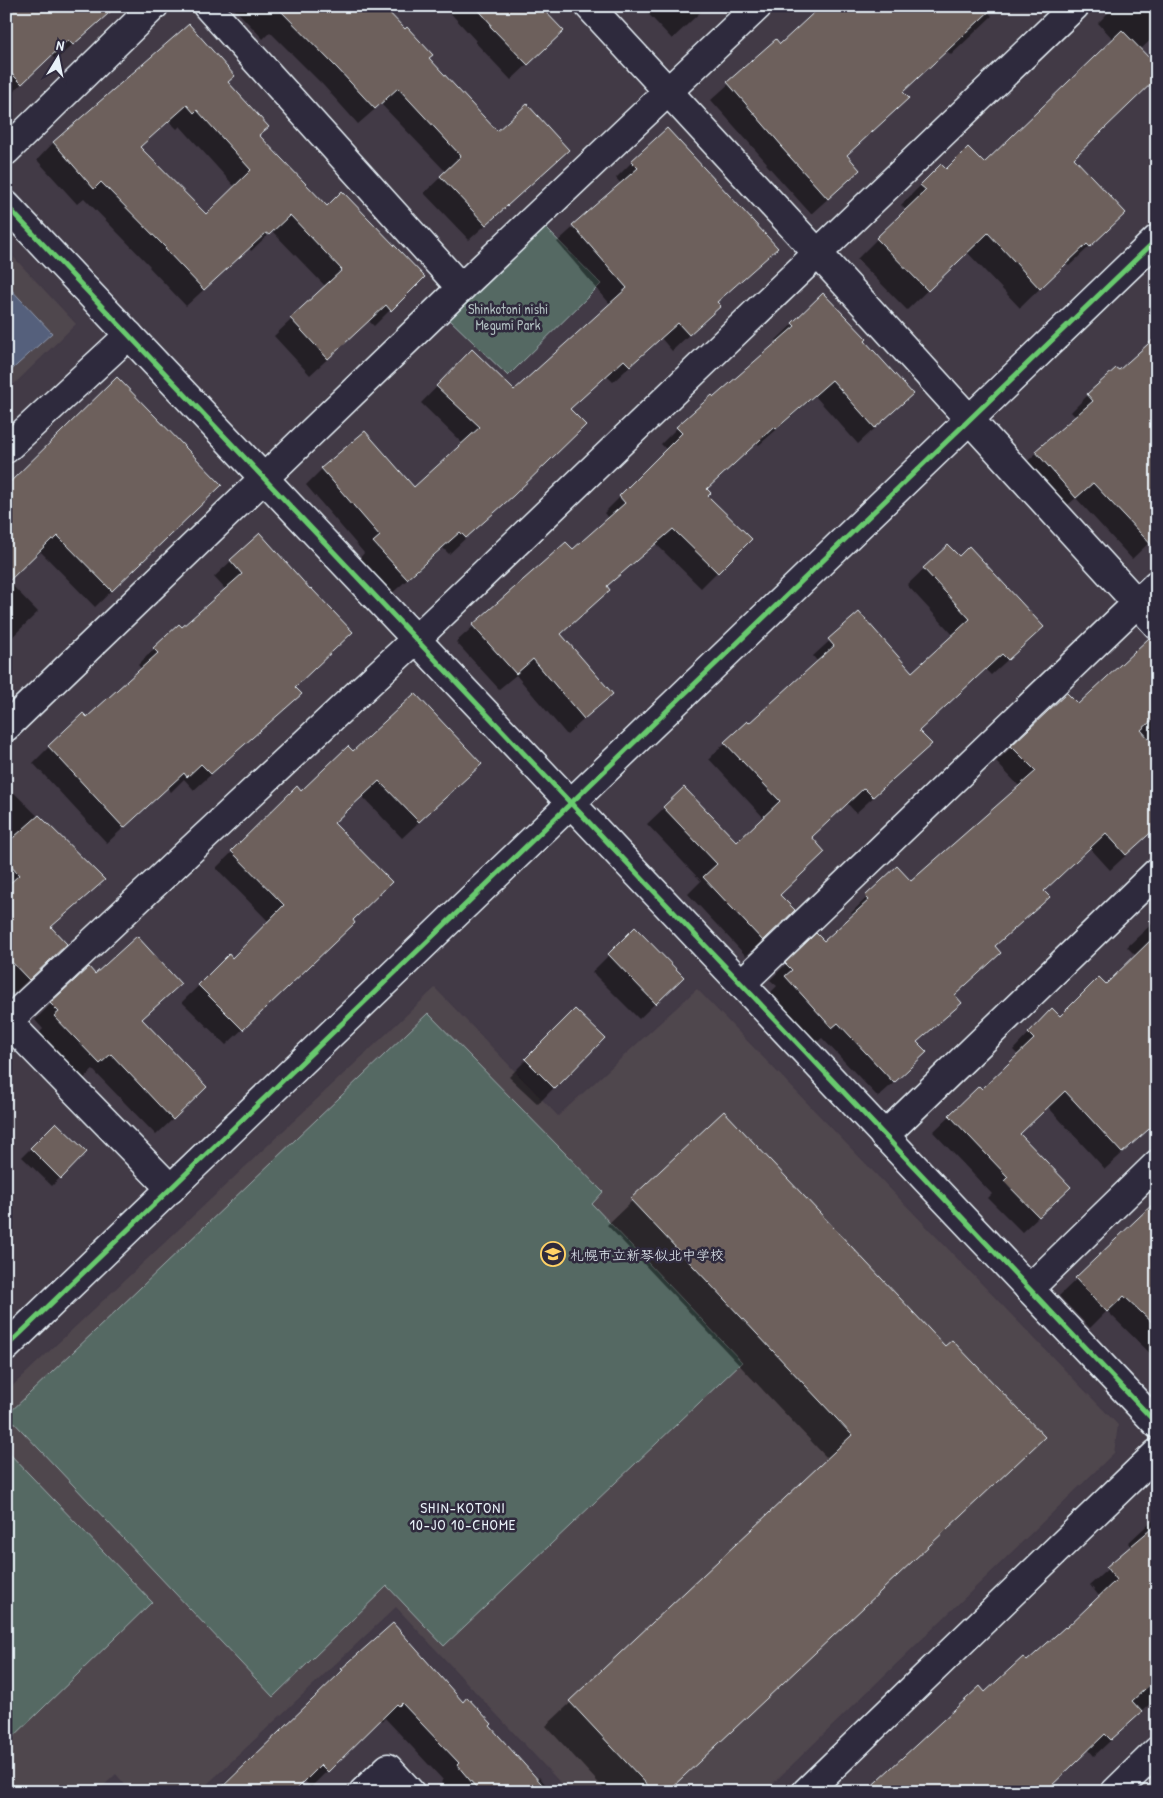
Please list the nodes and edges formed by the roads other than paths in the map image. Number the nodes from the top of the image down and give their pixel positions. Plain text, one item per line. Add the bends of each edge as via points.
1 (154, 6) edge
2 (207, 6) edge
3 (589, 6) edge
4 (758, 6) edge
5 (1075, 6) edge
6 (668, 92) junction
7 (6, 151) edge
8 (6, 205) edge
9 (1157, 239) edge
10 (818, 254) junction
11 (461, 288) junction
12 (129, 334) junction
13 (969, 420) junction
14 (6, 449) edge
15 (264, 478) junction
16 (1157, 584) edge
17 (1137, 603) junction
18 (1157, 625) edge
19 (416, 639) junction
20 (6, 727) edge
21 (570, 804) junction
22 (1157, 872) edge
23 (741, 984) junction
24 (7, 1021) edge
25 (884, 1136) junction
26 (1157, 1164) edge
27 (170, 1189) junction
28 (1028, 1288) junction
29 (6, 1347) edge
30 (1157, 1424) edge
31 (1157, 1453) edge
32 (1157, 1751) edge
33 (363, 1792) edge
34 (410, 1792) edge
35 (806, 1792) edge
36 (1115, 1792) edge

1 - 7 street
2 - 11 street
3 - 6 street
4 - 6 street
5 - 10 street
6 - 10 street
6 - 11 street
8 - 12 street
9 - 13 street
10 - 13 street
10 - 19 street
11 - 15 street
12 - 14 street
12 - 15 street
13 - 17 street
13 - 21 street
15 - 19 street
15 - 20 street
16 - 17 street
17 - 18 street
17 - 23 street
19 - 21 street
19 - 24 street
21 - 23 street
21 - 27 street
22 - 25 street
23 - 25 street
24 - 27 street
25 - 28 street
26 - 28 street
27 - 29 street
28 - 30 street
31 - 35 street
32 - 36 street
33 - 34 street via 388,1768

